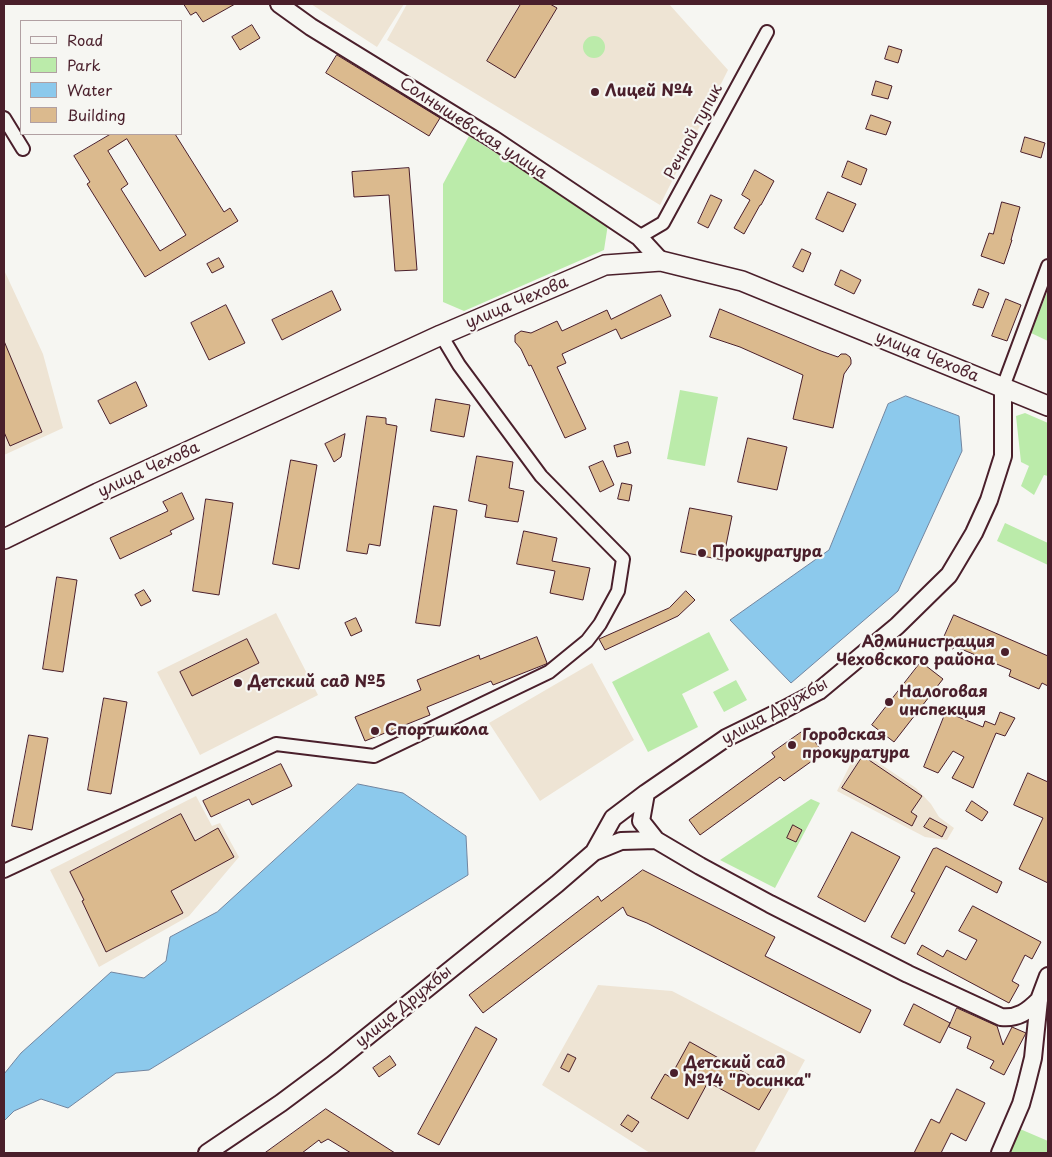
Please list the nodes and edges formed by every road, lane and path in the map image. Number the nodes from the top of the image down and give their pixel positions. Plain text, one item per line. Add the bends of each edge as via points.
1 (279, 4) edge
2 (767, 32) dead end
3 (4, 118) edge
4 (23, 150) dead end
5 (639, 237) junction
6 (660, 262) junction
7 (1048, 266) edge
8 (441, 335) junction
9 (1003, 387) junction
10 (1048, 406) edge
11 (4, 539) edge
12 (646, 793) junction
13 (656, 840) junction
14 (594, 852) junction
15 (4, 871) edge
16 (1048, 976) edge
17 (1039, 1000) junction
18 (1010, 1018) junction
19 (1035, 1038) junction
20 (207, 1153) edge
21 (1000, 1153) edge

1 - 5 street, Солнышевская улица via 493,139
2 - 5 street, Речной тупик via 663,223
3 - 4 street
5 - 6 street, Солнышевская улица
6 - 8 main road, улица Чехова via 605,265
6 - 9 main road, улица Чехова via 742,281
7 - 9 street
8 - 11 main road, улица Чехова
8 - 15 street via 459,365 541,476 623,560 618,591 587,641 549,672 374,756 276,744
9 - 10 main road, улица Чехова
9 - 12 street, улица Дружбы via 1003,456 989,500 949,575 897,626 819,691 726,738
12 - 13 street via 641,821
12 - 14 street, улица Дружбы via 613,818
13 - 14 street, улица Дружбы via 621,841
13 - 18 street via 770,904 908,974
14 - 20 street, улица Дружбы via 332,1065
16 - 17 street
17 - 18 street via 1028,1011
17 - 19 street
18 - 19 street via 1023,1022
19 - 21 street via 1021,1104

